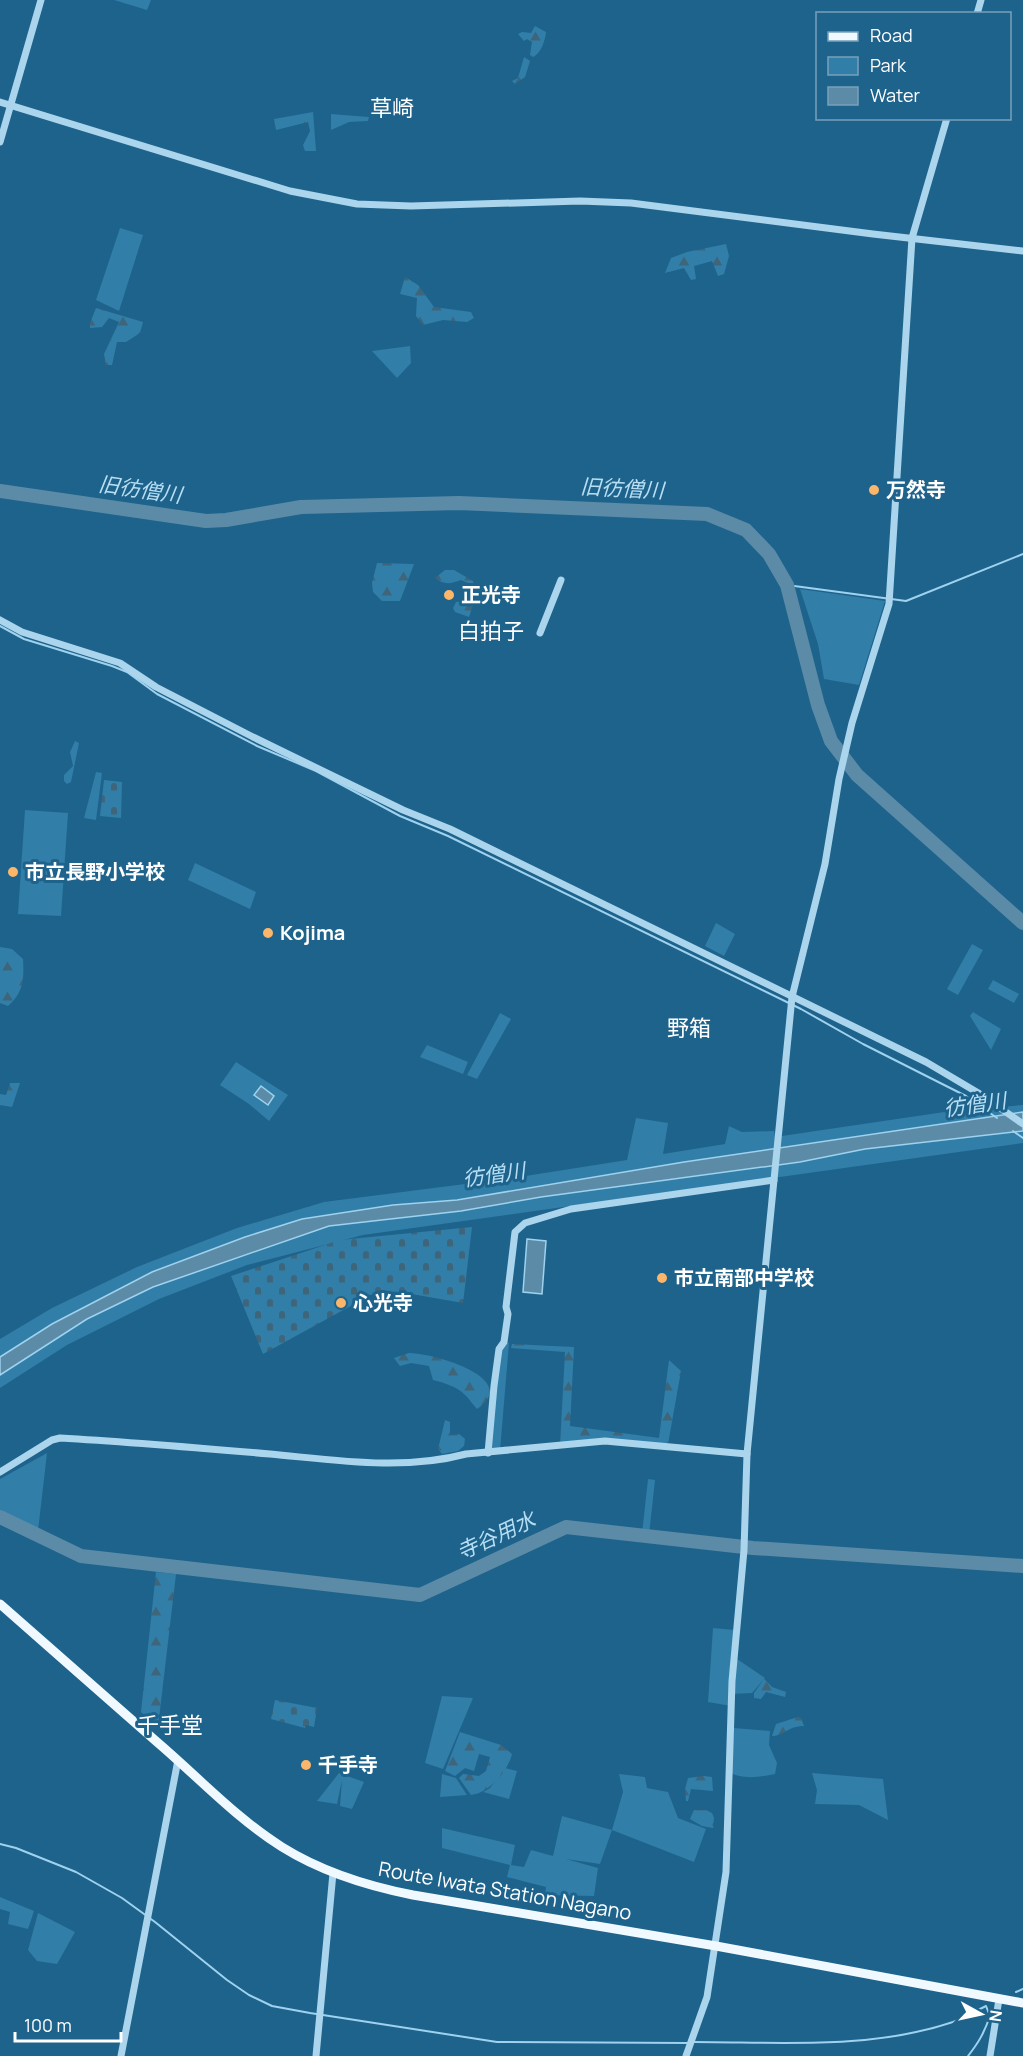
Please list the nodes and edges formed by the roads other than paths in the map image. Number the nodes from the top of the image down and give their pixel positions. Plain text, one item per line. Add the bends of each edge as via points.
1 (41, 0) edge
2 (0, 102) edge
3 (11, 105) junction
4 (946, 120) edge
5 (0, 142) edge
6 (912, 238) junction
7 (1023, 251) edge
8 (561, 580) dead end
9 (0, 620) edge
10 (540, 633) dead end
11 (792, 997) junction
12 (1023, 1124) edge
13 (774, 1178) junction
14 (488, 1453) junction
15 (747, 1454) junction
16 (0, 1472) edge
17 (0, 1604) edge
18 (178, 1760) junction
19 (333, 1872) junction
20 (716, 1946) junction
21 (999, 2001) junction
22 (1023, 2003) edge
23 (121, 2056) edge
24 (316, 2056) edge
25 (686, 2056) edge
26 (990, 2056) edge

1 - 3 street
2 - 3 street
3 - 5 street
3 - 6 street via 290,191 357,204 608,202
4 - 6 street
6 - 7 street
6 - 11 street via 889,600 852,723 825,864
8 - 10 street
9 - 11 street via 22,633 120,663 156,687 253,737
11 - 12 street via 926,1062
11 - 13 street
13 - 14 street via 571,1209 518,1226
13 - 15 street
14 - 15 street via 605,1441
14 - 16 street via 393,1464 60,1438
15 - 20 street via 744,1550 732,1681 726,1872
17 - 18 main road, Route Iwata Station Nagano
18 - 19 main road, Route Iwata Station Nagano via 260,1832
18 - 23 street
19 - 20 main road, Route Iwata Station Nagano via 367,1885 413,1895
19 - 24 street
20 - 21 main road, Route Iwata Station Nagano
20 - 25 street via 707,1997
21 - 22 main road, Route Iwata Station Nagano
21 - 26 street

